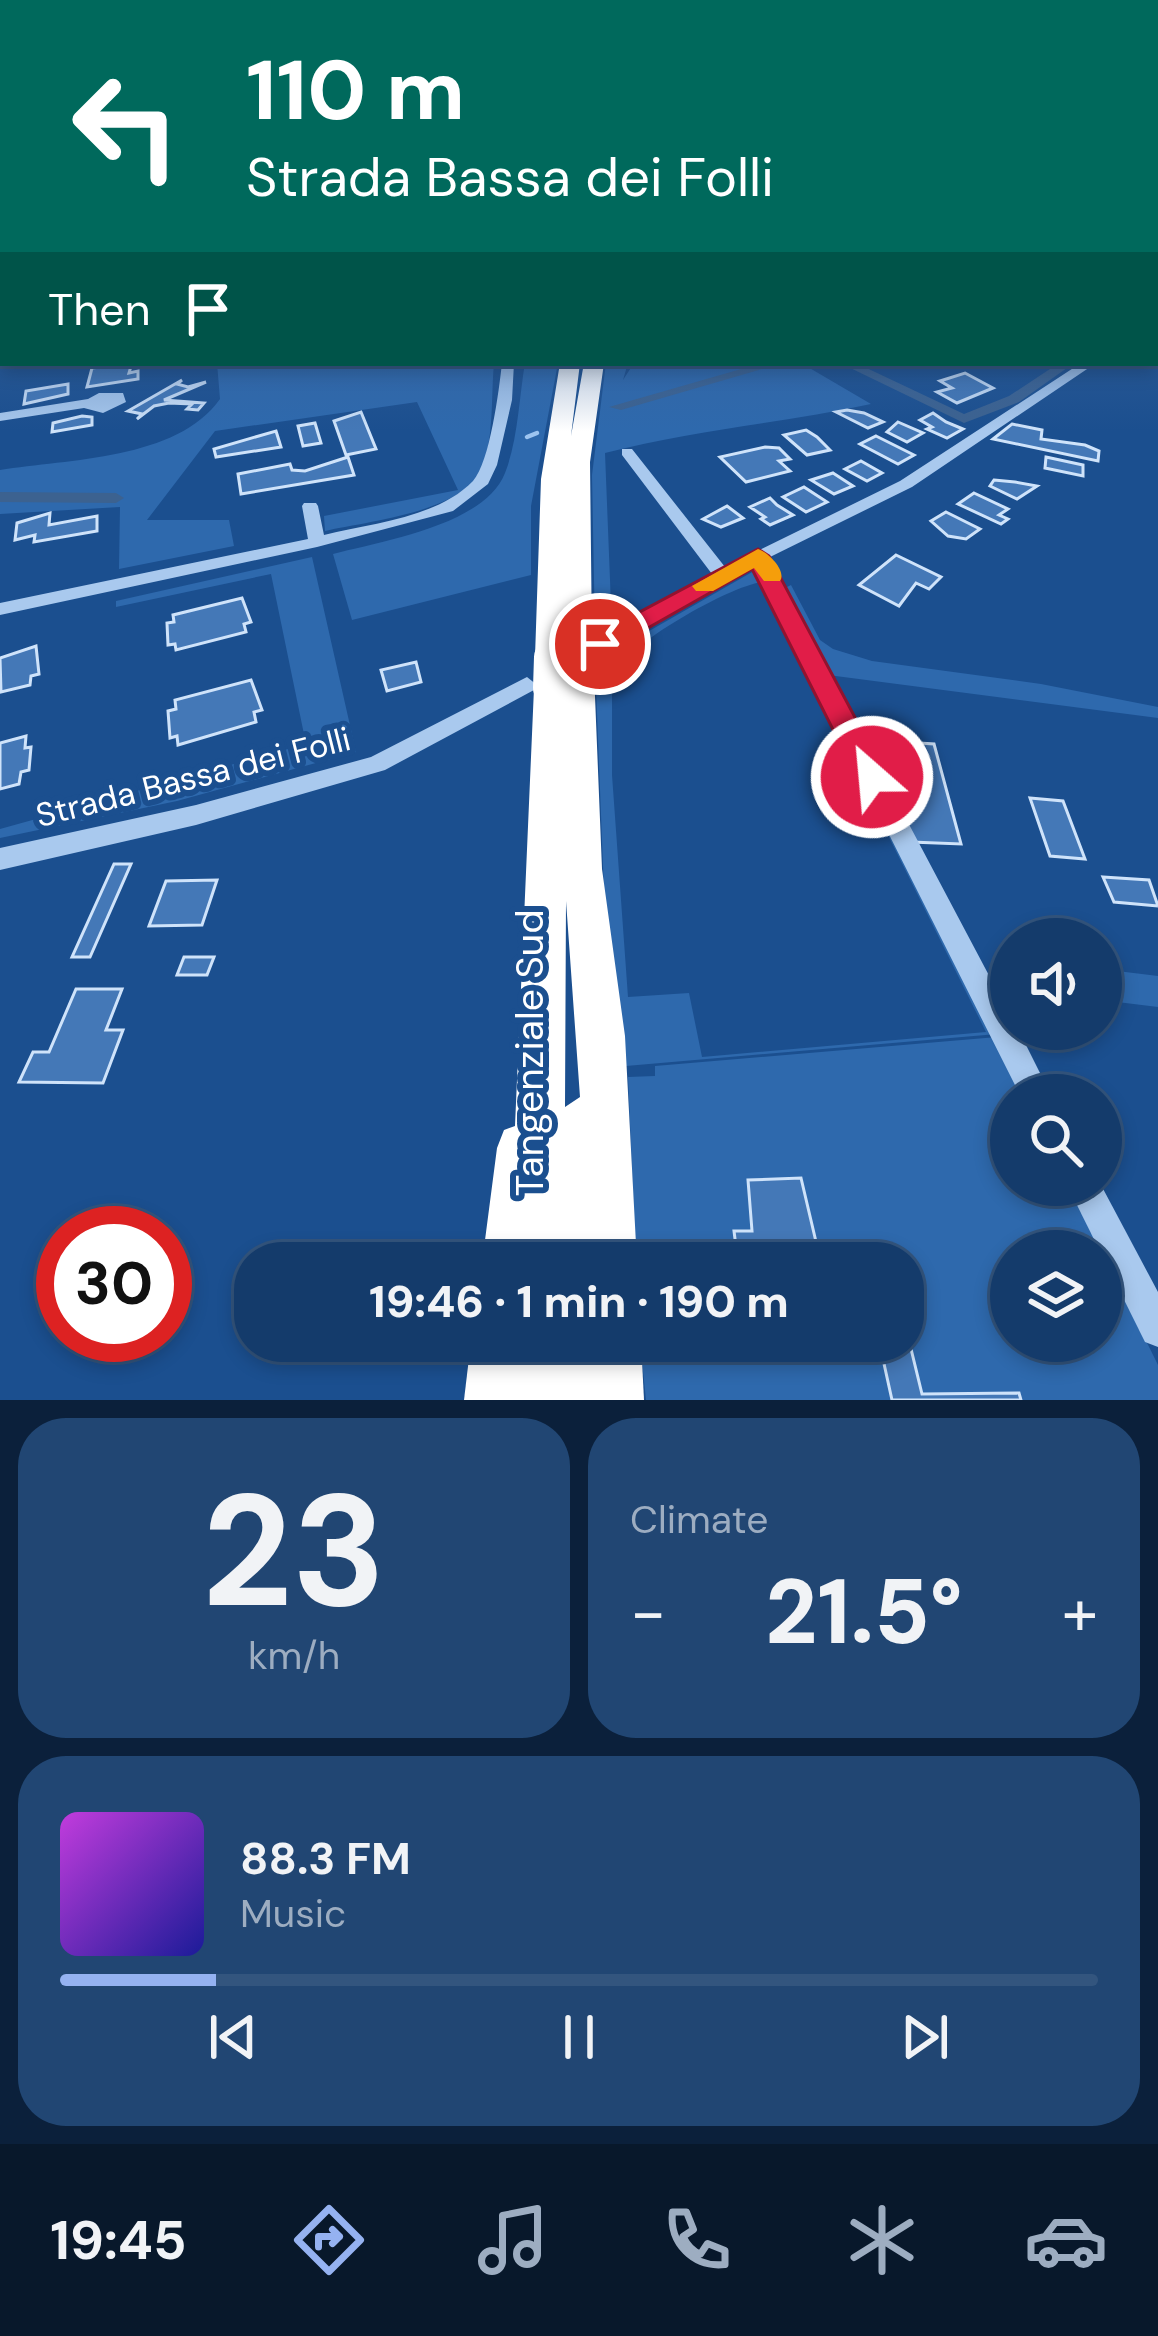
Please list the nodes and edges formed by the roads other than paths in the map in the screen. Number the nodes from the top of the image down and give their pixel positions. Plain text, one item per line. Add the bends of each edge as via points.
1 (508, 366) edge
2 (570, 366) edge
3 (594, 366) edge
4 (1085, 366) edge
5 (90, 403) dead end
6 (0, 417) edge
7 (627, 452) dead end
8 (310, 506) dead end
9 (317, 542) junction
10 (758, 556) junction
11 (723, 576) junction
12 (0, 609) edge
13 (564, 664) junction
14 (581, 842) junction
15 (0, 859) edge
16 (547, 901) junction
17 (1025, 1074) edge
18 (1094, 1206) edge
19 (511, 1242) edge
20 (538, 1242) edge
21 (584, 1242) edge
22 (609, 1242) edge
23 (1158, 1329) edge
24 (498, 1362) edge
25 (533, 1362) edge
26 (584, 1362) edge
27 (613, 1362) edge
28 (494, 1400) edge
29 (532, 1400) edge
30 (583, 1400) edge
31 (614, 1400) edge

1 - 9 street via 489,465 470,493 431,514
2 - 13 highway via 553,479
3 - 13 highway
4 - 10 street, Strada Bassa dei Folli via 906,484
5 - 6 street
7 - 11 street
8 - 9 street
9 - 12 street
10 - 11 street, Strada Bassa dei Folli
10 - 17 street
11 - 13 street, Strada Bassa dei Folli
13 - 14 highway
13 - 15 street, Strada Bassa dei Folli via 358,770
13 - 16 highway
14 - 21 highway, Tangenziale Sud
14 - 22 highway via 603,1053
16 - 19 highway
16 - 20 highway
18 - 23 street
24 - 28 highway
25 - 29 highway
26 - 30 highway
27 - 31 highway

